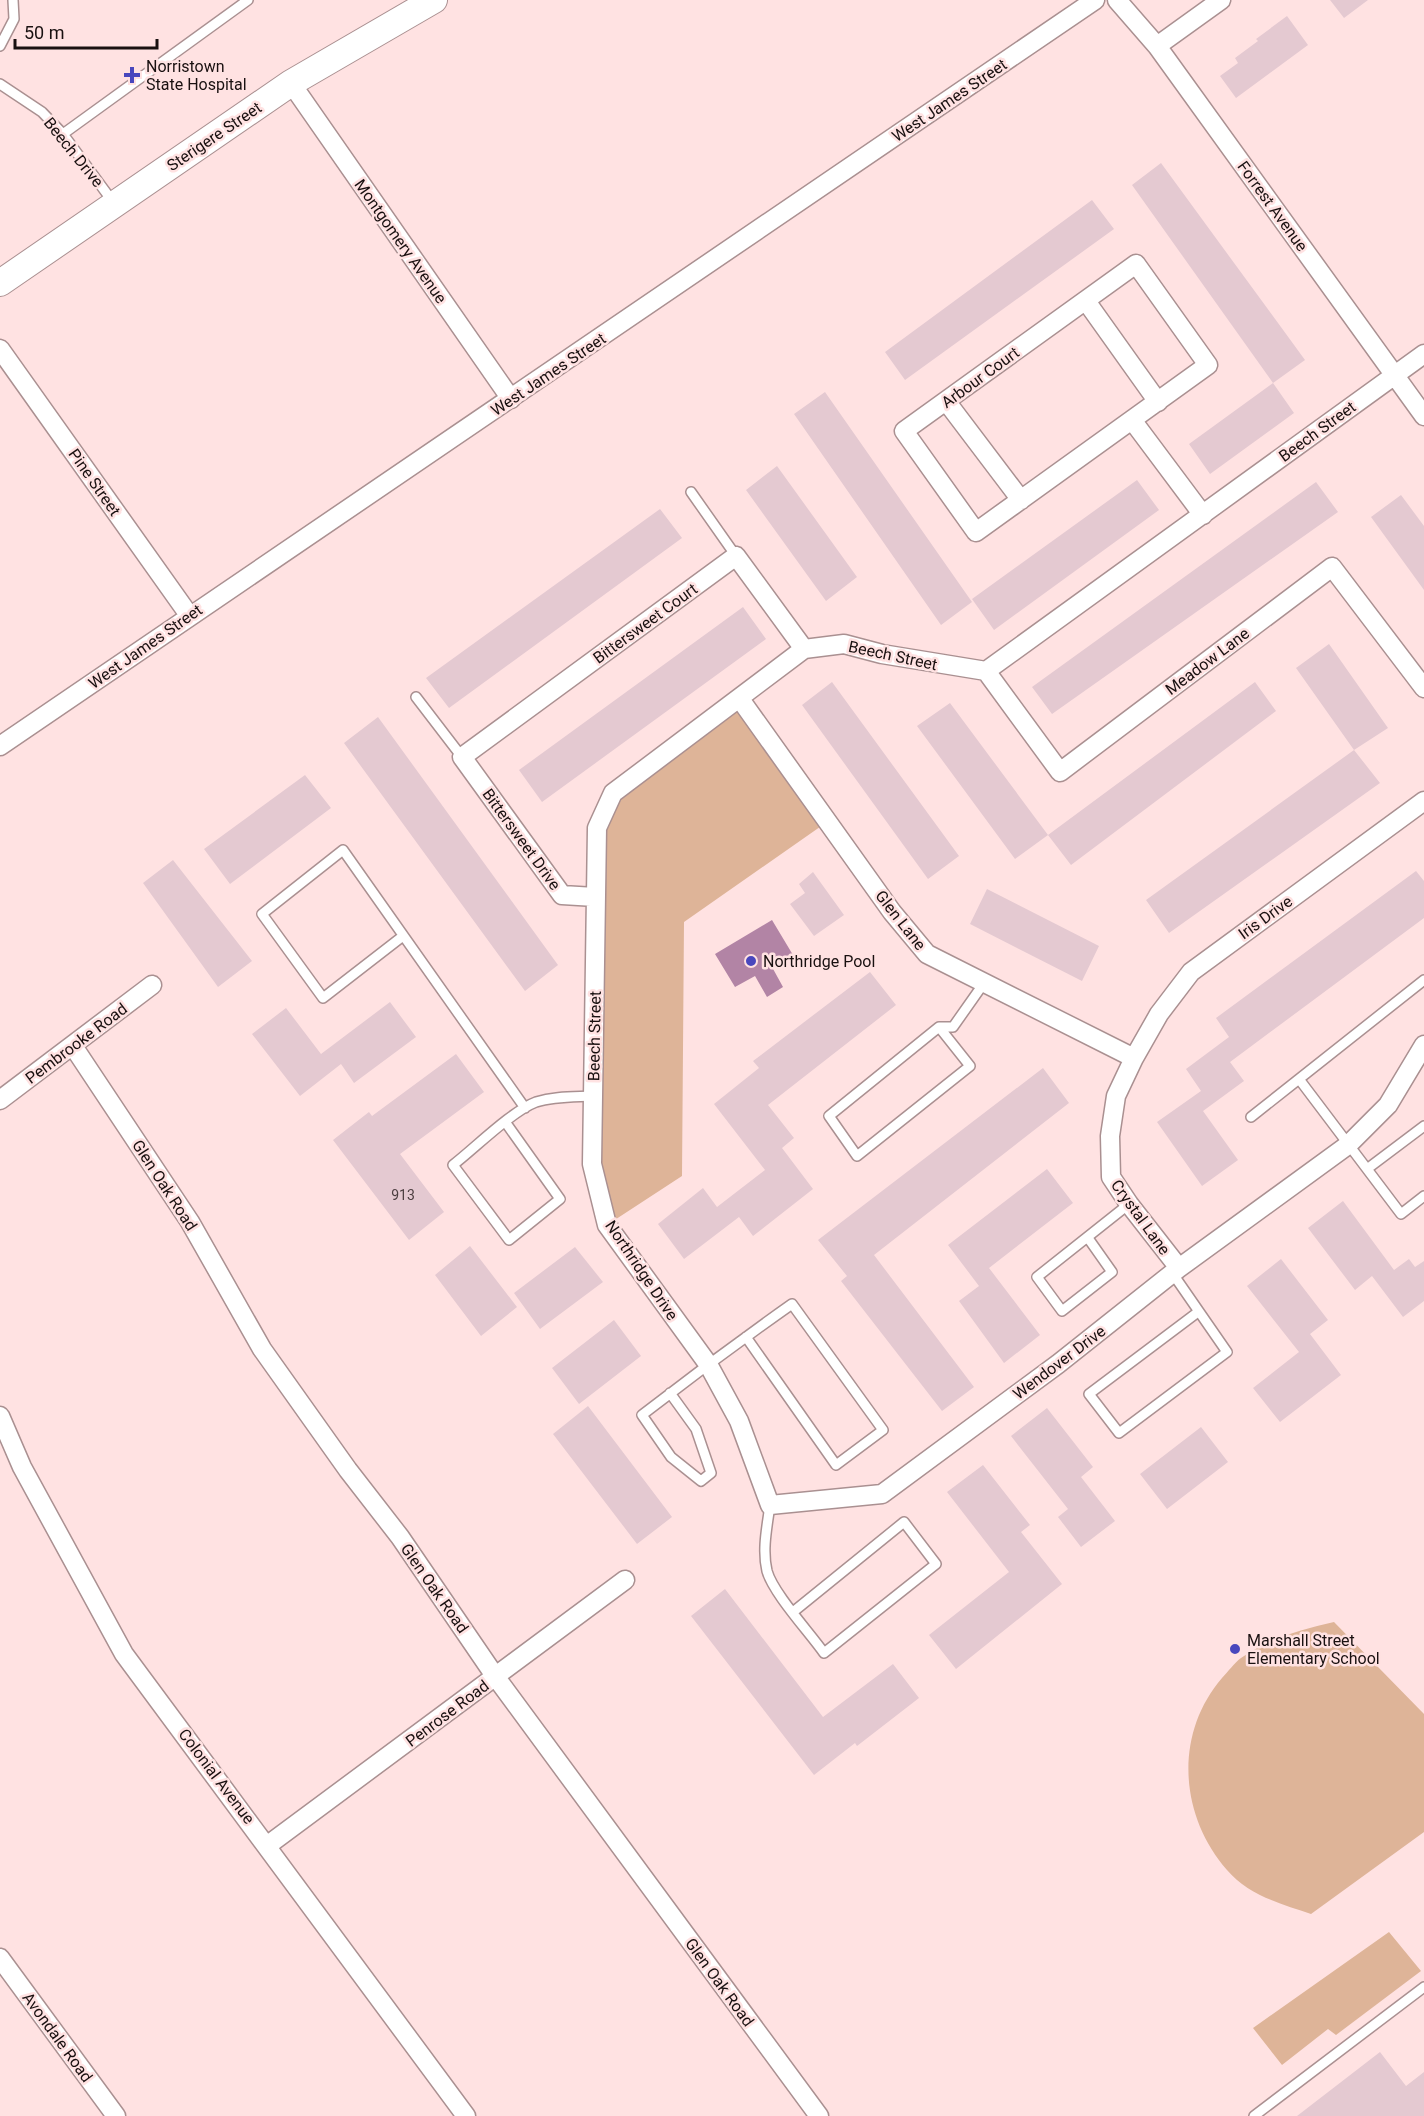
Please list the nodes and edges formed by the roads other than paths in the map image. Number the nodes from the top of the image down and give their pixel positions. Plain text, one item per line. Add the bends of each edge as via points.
1 (13, 0) edge
2 (249, 0) edge
3 (434, 0) edge
4 (1095, 0) edge
5 (1117, 0) edge
6 (1221, 0) edge
7 (0, 46) edge
8 (1157, 46) junction
9 (291, 83) junction
10 (0, 84) edge
11 (63, 134) junction
12 (114, 203) junction
13 (0, 283) edge
14 (1086, 301) junction
15 (0, 349) edge
16 (1424, 354) edge
17 (1394, 375) junction
18 (511, 399) junction
19 (946, 401) junction
20 (1158, 402) junction
21 (1424, 416) edge
22 (1132, 420) junction
23 (692, 492) dead end
24 (1022, 500) junction
25 (1203, 515) junction
26 (736, 556) junction
27 (189, 615) junction
28 (804, 649) junction
29 (986, 671) junction
30 (1424, 688) edge
31 (416, 697) dead end
32 (740, 699) junction
33 (0, 746) edge
34 (462, 757) junction
35 (1424, 801) edge
36 (595, 897) junction
37 (404, 936) junction
38 (1424, 980) edge
39 (984, 983) junction
40 (152, 985) dead end
41 (939, 1027) junction
42 (1424, 1045) edge
43 (73, 1046) junction
44 (1134, 1058) junction
45 (1299, 1078) junction
46 (593, 1096) junction
47 (0, 1100) edge
48 (525, 1108) junction
49 (1251, 1117) dead end
50 (506, 1123) junction
51 (1424, 1126) edge
52 (1348, 1145) junction
53 (1367, 1169) junction
54 (1424, 1196) edge
55 (1129, 1204) junction
56 (1088, 1238) junction
57 (1176, 1271) junction
58 (1198, 1312) junction
59 (746, 1337) junction
60 (708, 1364) junction
61 (670, 1393) junction
62 (0, 1416) edge
63 (770, 1505) junction
64 (626, 1580) dead end
65 (793, 1612) junction
66 (495, 1676) junction
67 (268, 1845) junction
68 (0, 1958) edge
69 (1424, 1987) edge
70 (116, 2116) edge
71 (466, 2116) edge
72 (819, 2116) edge
73 (1254, 2116) edge

1 - 7 lane via 14,18
2 - 11 lane
3 - 9 street, Sterigere Street
4 - 18 street, West James Street
5 - 8 street, Forrest Avenue
6 - 8 street
8 - 17 street, Forrest Avenue
9 - 12 street, Sterigere Street
9 - 18 street, Montgomery Avenue
10 - 11 lane, Beech Drive via 42,112
11 - 12 lane, Beech Drive
12 - 13 street, Sterigere Street
14 - 19 street, Arbour Court
14 - 20 street
14 - 20 street, Arbour Court via 1136,264 1156,292 1208,365
15 - 27 street, Pine Street
16 - 17 street, Beech Street
17 - 21 street, Forrest Avenue
17 - 25 street, Beech Street
18 - 27 street, West James Street
19 - 24 street
19 - 24 street, Arbour Court via 904,431 976,532
20 - 22 street, Arbour Court
22 - 24 street, Arbour Court
22 - 25 street
23 - 26 lane
25 - 29 street, Beech Street
26 - 28 street
26 - 34 street, Bittersweet Court
27 - 33 street, West James Street
28 - 29 street, Beech Street via 844,644
28 - 32 street, Beech Street
29 - 30 street, Meadow Lane via 1060,772 1332,567
31 - 34 lane
32 - 36 street, Beech Street via 613,793 597,828
32 - 39 street, Glen Lane via 892,912 927,954
34 - 36 street, Bittersweet Drive via 562,895
35 - 44 street, Iris Drive via 1191,972 1159,1014
36 - 46 street, Beech Street
37 - 37 lane via 343,850 262,914 323,998
37 - 48 lane
38 - 45 lane
39 - 41 lane via 953,1027
39 - 44 street, Glen Lane
40 - 43 street, Pembrooke Road
41 - 41 lane via 830,1116 857,1156 970,1066
42 - 52 street, Wendover Drive via 1388,1106
43 - 47 street, Pembrooke Road
43 - 66 street, Glen Oak Road via 190,1222 262,1349 400,1537
44 - 55 street, Crystal Lane via 1116,1096 1110,1136 1111,1177
45 - 49 lane
45 - 52 lane
46 - 48 lane via 565,1096
46 - 60 street, Northridge Drive via 592,1164 607,1226
48 - 50 lane
50 - 50 lane via 453,1165 508,1240 560,1199
51 - 53 lane
52 - 53 lane
52 - 57 street, Wendover Drive
53 - 54 lane via 1401,1214
55 - 56 lane
55 - 57 street, Crystal Lane
56 - 56 lane via 1037,1278 1062,1311 1112,1272
57 - 58 lane
57 - 63 street, Wendover Drive via 882,1494
58 - 58 lane via 1227,1352 1119,1433 1089,1394
59 - 59 lane via 836,1465 883,1430 792,1304
59 - 60 lane
60 - 61 lane
60 - 63 street via 739,1421
61 - 61 lane via 642,1415 671,1457 701,1481 711,1473 696,1429
62 - 67 street, Colonial Avenue via 22,1467 124,1654
63 - 65 lane via 765,1539 767,1571
64 - 66 street, Penrose Road
65 - 65 lane via 824,1653 936,1564 904,1522
66 - 67 street, Penrose Road
66 - 72 street, Glen Oak Road
67 - 71 street, Colonial Avenue
68 - 70 street, Avondale Road
69 - 73 lane

